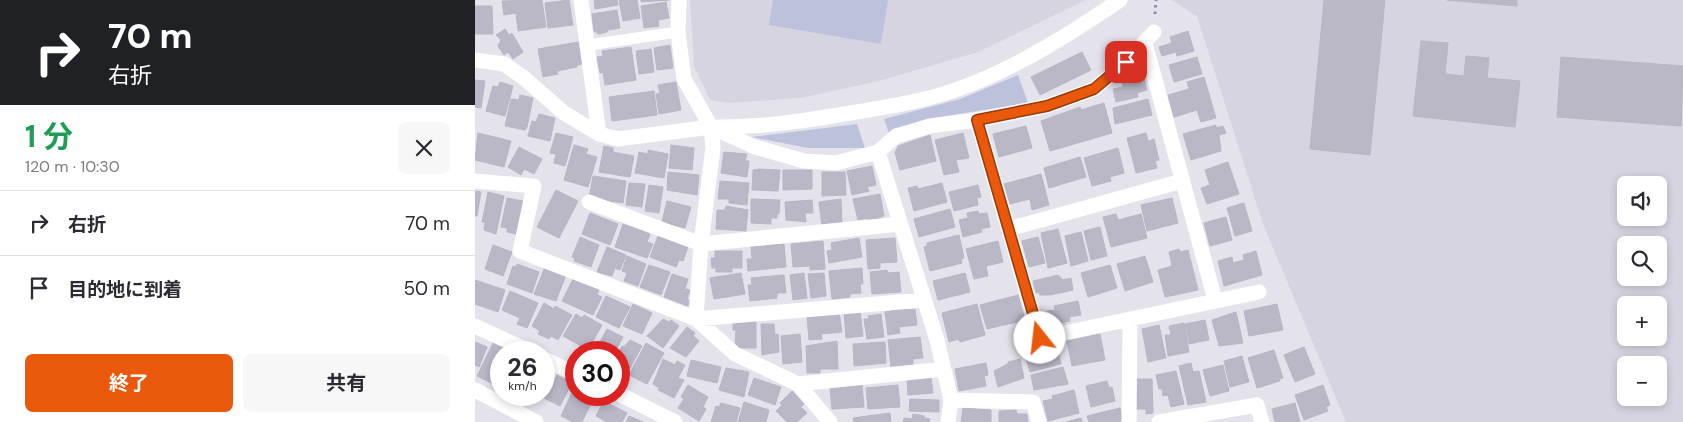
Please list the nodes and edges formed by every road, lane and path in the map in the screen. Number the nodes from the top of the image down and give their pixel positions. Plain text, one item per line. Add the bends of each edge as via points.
1 (581, 0) edge
2 (679, 0) edge
3 (1119, 0) edge
4 (678, 32) junction
5 (588, 45) junction
6 (475, 60) edge
7 (977, 120) junction
8 (711, 128) junction
9 (599, 134) junction
10 (878, 152) junction
11 (475, 181) edge
12 (1182, 181) junction
13 (589, 202) dead end
14 (901, 224) junction
15 (1009, 229) junction
16 (701, 244) junction
17 (1259, 292) dead end
18 (924, 300) junction
19 (1215, 300) junction
20 (696, 319) junction
21 (1129, 320) junction
22 (475, 326) edge
23 (507, 341) edge
24 (944, 369) junction
25 (798, 384) junction
26 (475, 390) edge
27 (630, 400) edge
28 (951, 400) junction
29 (536, 422) edge
30 (675, 422) edge
31 (831, 422) edge
32 (948, 422) edge
33 (1039, 422) edge
34 (1129, 422) edge
35 (1159, 422) edge
36 (1262, 422) edge

1 - 5 street
2 - 4 street
3 - 8 street via 1069,35 960,88 891,106 795,122
4 - 5 lane
4 - 8 street via 684,79
5 - 9 street
6 - 9 street via 504,64 564,113
7 - 10 street via 930,126 896,136
7 - 12 street via 1047,106 1094,89 1149,38
7 - 15 street
8 - 9 street via 618,139
8 - 10 street via 755,147 804,161 835,163
8 - 16 street via 713,148
10 - 14 street
11 - 20 street via 534,186 520,251
12 - 15 street
12 - 19 street
13 - 16 street
14 - 16 street
14 - 18 street
15 - 21 street via 1040,338
16 - 20 street
17 - 19 street
18 - 20 street
18 - 24 street
19 - 21 street
20 - 25 street via 735,354
21 - 34 street
22 - 23 street
24 - 25 street
24 - 28 street
25 - 31 street
26 - 29 street
27 - 30 street
28 - 32 street
28 - 33 street via 1033,402
35 - 36 street via 1257,406

